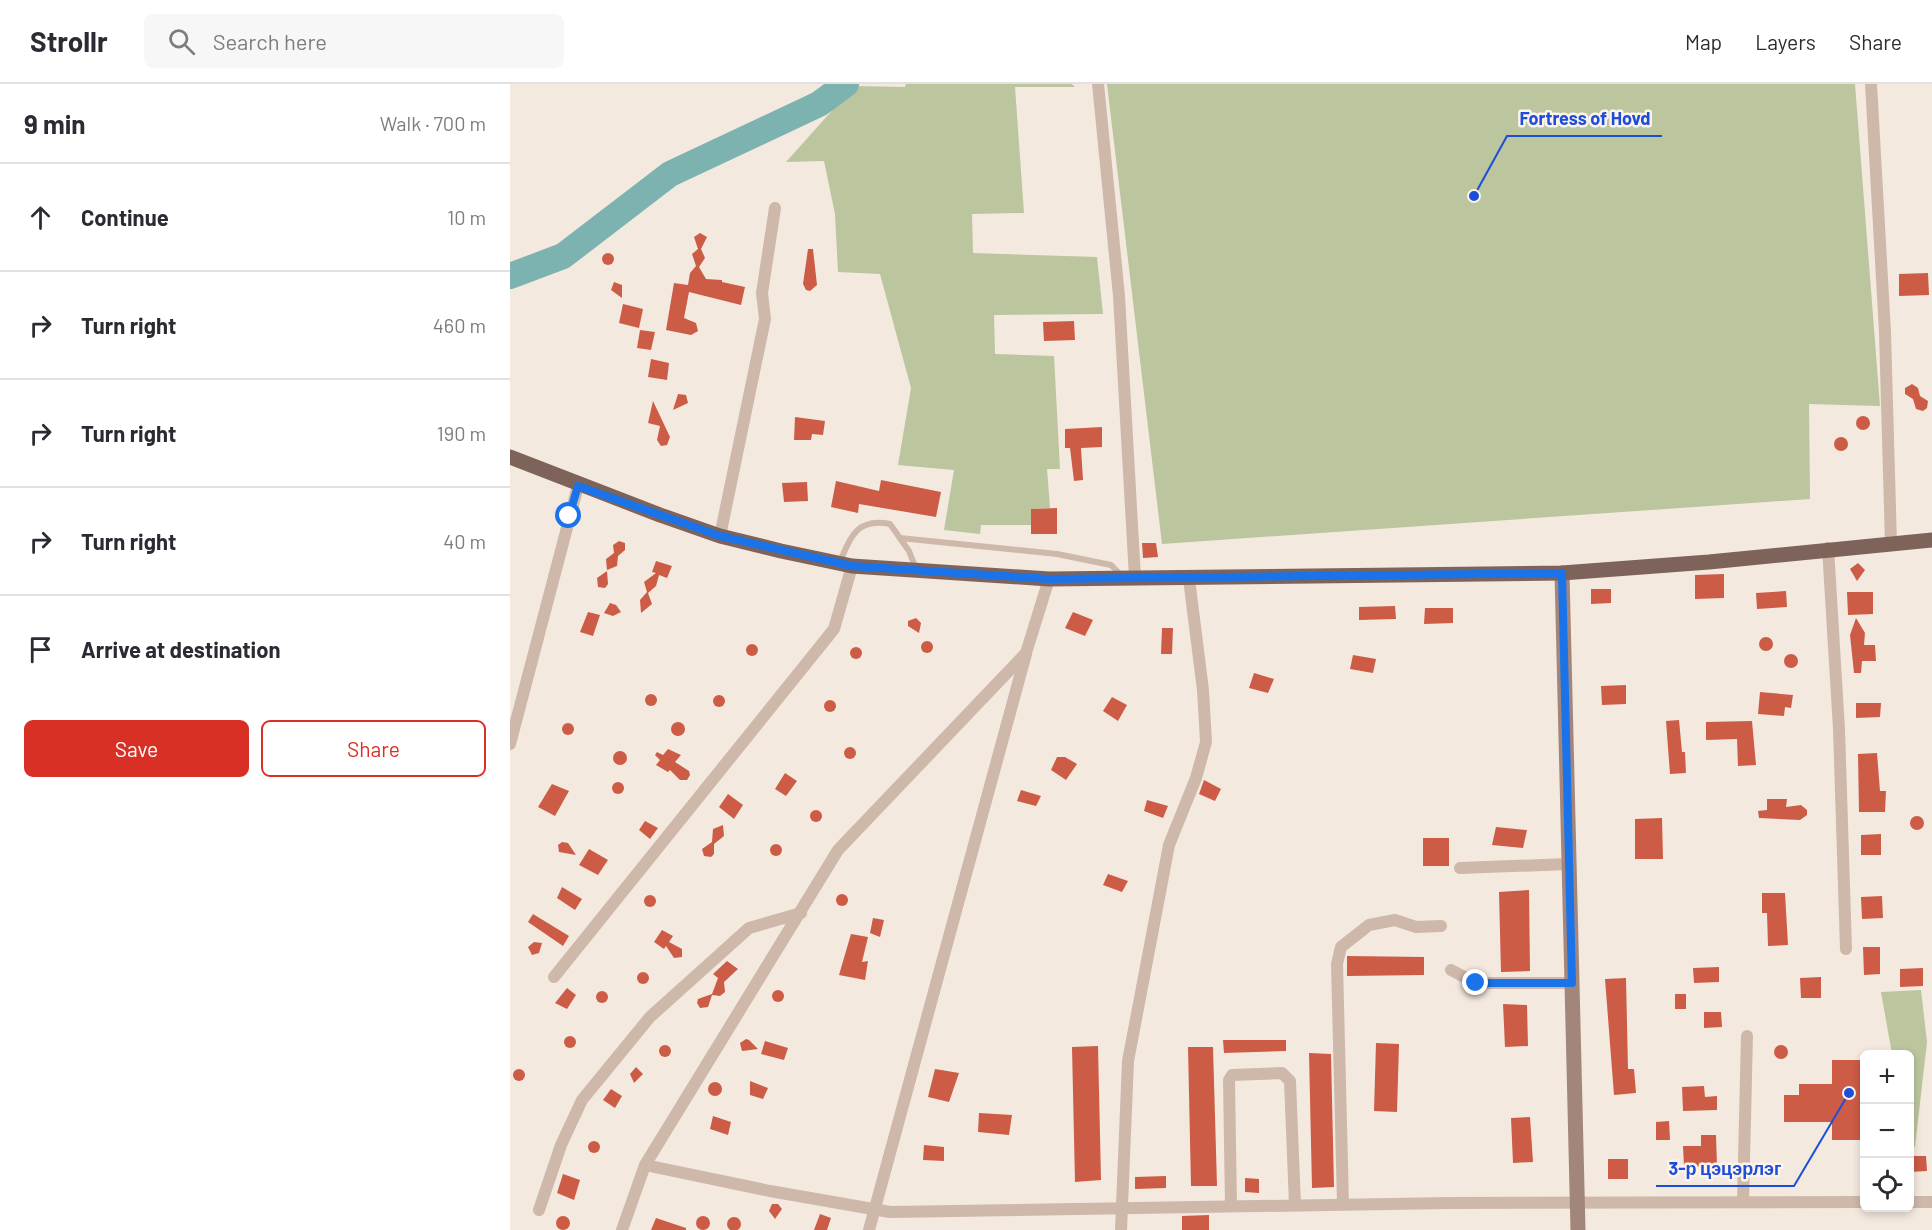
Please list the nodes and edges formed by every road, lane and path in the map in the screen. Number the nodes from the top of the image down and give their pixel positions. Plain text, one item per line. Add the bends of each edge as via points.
1 (1098, 84) edge
2 (1871, 84) edge
3 (775, 208) dead end
4 (510, 457) edge
5 (578, 486) junction
6 (720, 536) junction
7 (900, 538) junction
8 (1932, 540) edge
9 (1891, 544) junction
10 (1828, 548) junction
11 (846, 564) junction
12 (916, 570) junction
13 (1562, 573) junction
14 (1130, 578) junction
15 (1049, 579) junction
16 (1189, 579) junction
17 (1026, 653) junction
18 (510, 744) edge
19 (1569, 864) junction
20 (1460, 868) dead end
21 (801, 913) junction
22 (1441, 926) dead end
23 (1846, 949) dead end
24 (1452, 970) dead end
25 (554, 977) dead end
26 (1572, 983) junction
27 (1747, 1036) dead end
28 (645, 1166) junction
29 (1743, 1202) junction
30 (1860, 1202) edge
31 (1914, 1202) edge
32 (1932, 1202) edge
33 (1577, 1203) junction
34 (1344, 1204) junction
35 (1295, 1205) junction
36 (1231, 1206) junction
37 (876, 1208) junction
38 (1121, 1208) junction
39 (539, 1209) dead end
40 (622, 1230) edge
41 (869, 1230) edge
42 (1121, 1230) edge
43 (1578, 1230) edge

1 - 14 street via 1119,296
2 - 9 street via 1885,332
3 - 6 street via 762,293 765,319
4 - 5 main road
5 - 6 main road
5 - 18 street
6 - 11 main road
7 - 11 lane via 890,524 877,521 859,527 848,541
7 - 12 lane
7 - 14 lane via 1057,554 1111,565
8 - 9 main road
9 - 10 main road
10 - 13 main road
10 - 23 street
11 - 12 main road
11 - 25 street via 834,629
12 - 15 main road
13 - 16 main road
13 - 19 main road
14 - 15 main road
14 - 16 main road
15 - 17 street
16 - 38 street via 1206,742 1169,845 1130,1050
17 - 21 street via 838,850
17 - 37 street
19 - 20 street
19 - 26 main road
21 - 28 street
21 - 39 street via 749,928 650,1017 582,1100 561,1145
22 - 34 street via 1416,927 1395,920 1370,925 1341,947 1337,964
24 - 26 street via 1476,983
26 - 33 main road
27 - 29 street
28 - 37 street
28 - 40 street
29 - 30 street
29 - 33 street
31 - 32 street
33 - 34 street
33 - 43 main road
34 - 35 street
35 - 36 street
35 - 36 street via 1290,1081 1282,1073 1232,1075 1230,1080
36 - 38 street
37 - 38 street via 890,1212
37 - 41 street
38 - 42 street

